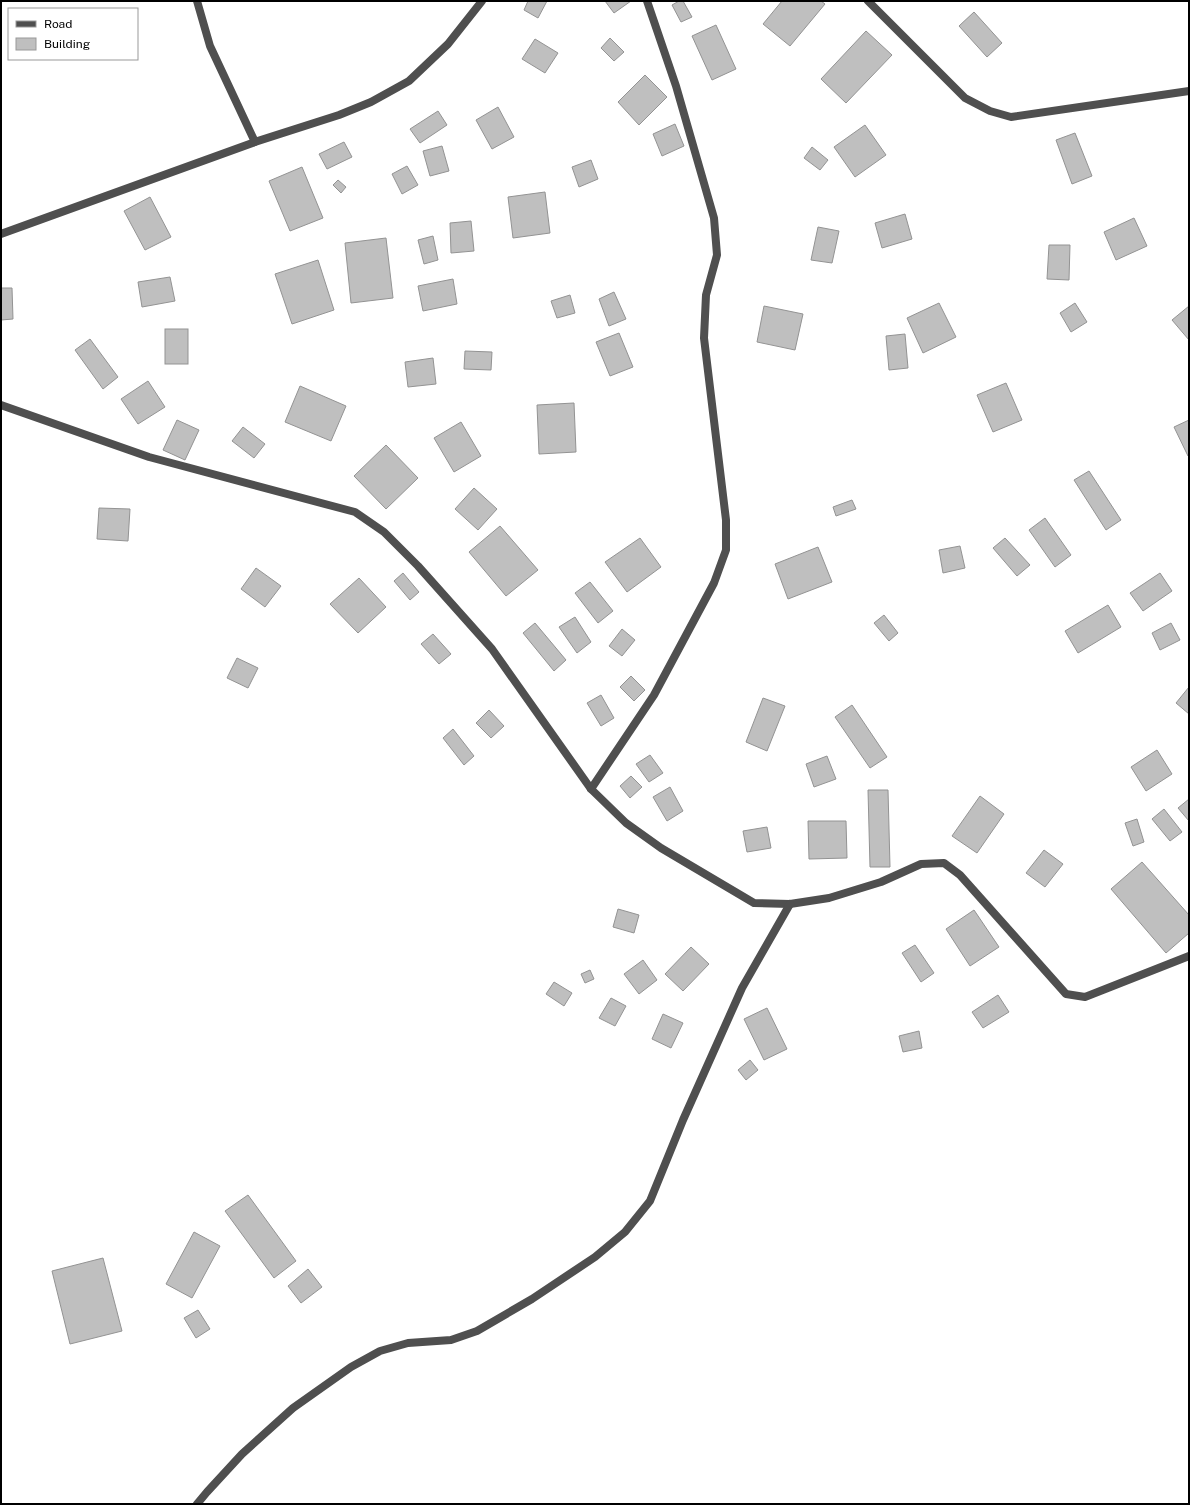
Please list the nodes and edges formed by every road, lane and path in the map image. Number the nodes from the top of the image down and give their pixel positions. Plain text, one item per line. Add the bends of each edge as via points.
1 (197, 1) edge
2 (482, 1) edge
3 (647, 1) edge
4 (868, 1) edge
5 (1189, 91) edge
6 (255, 142) junction
7 (1, 234) edge
8 (1, 406) edge
9 (591, 790) junction
10 (790, 904) junction
11 (1189, 956) edge
12 (197, 1504) edge

1 - 6 street via 210,46
2 - 6 street via 448,44 409,81 339,115
3 - 9 street via 676,86 714,218 717,255 706,296 704,338 726,520 726,550 714,583 654,695
4 - 5 street via 965,98 990,111 1011,117
6 - 7 street
8 - 9 street via 149,457 354,512 384,532 492,649
9 - 10 street via 632,827 661,848 754,903
10 - 11 street via 829,898 881,882 921,864 944,863 960,875 1066,994 1085,997
10 - 12 street via 742,988 650,1201 625,1232 595,1258 477,1332 451,1340 408,1343 380,1351 351,1367 293,1408 242,1454

